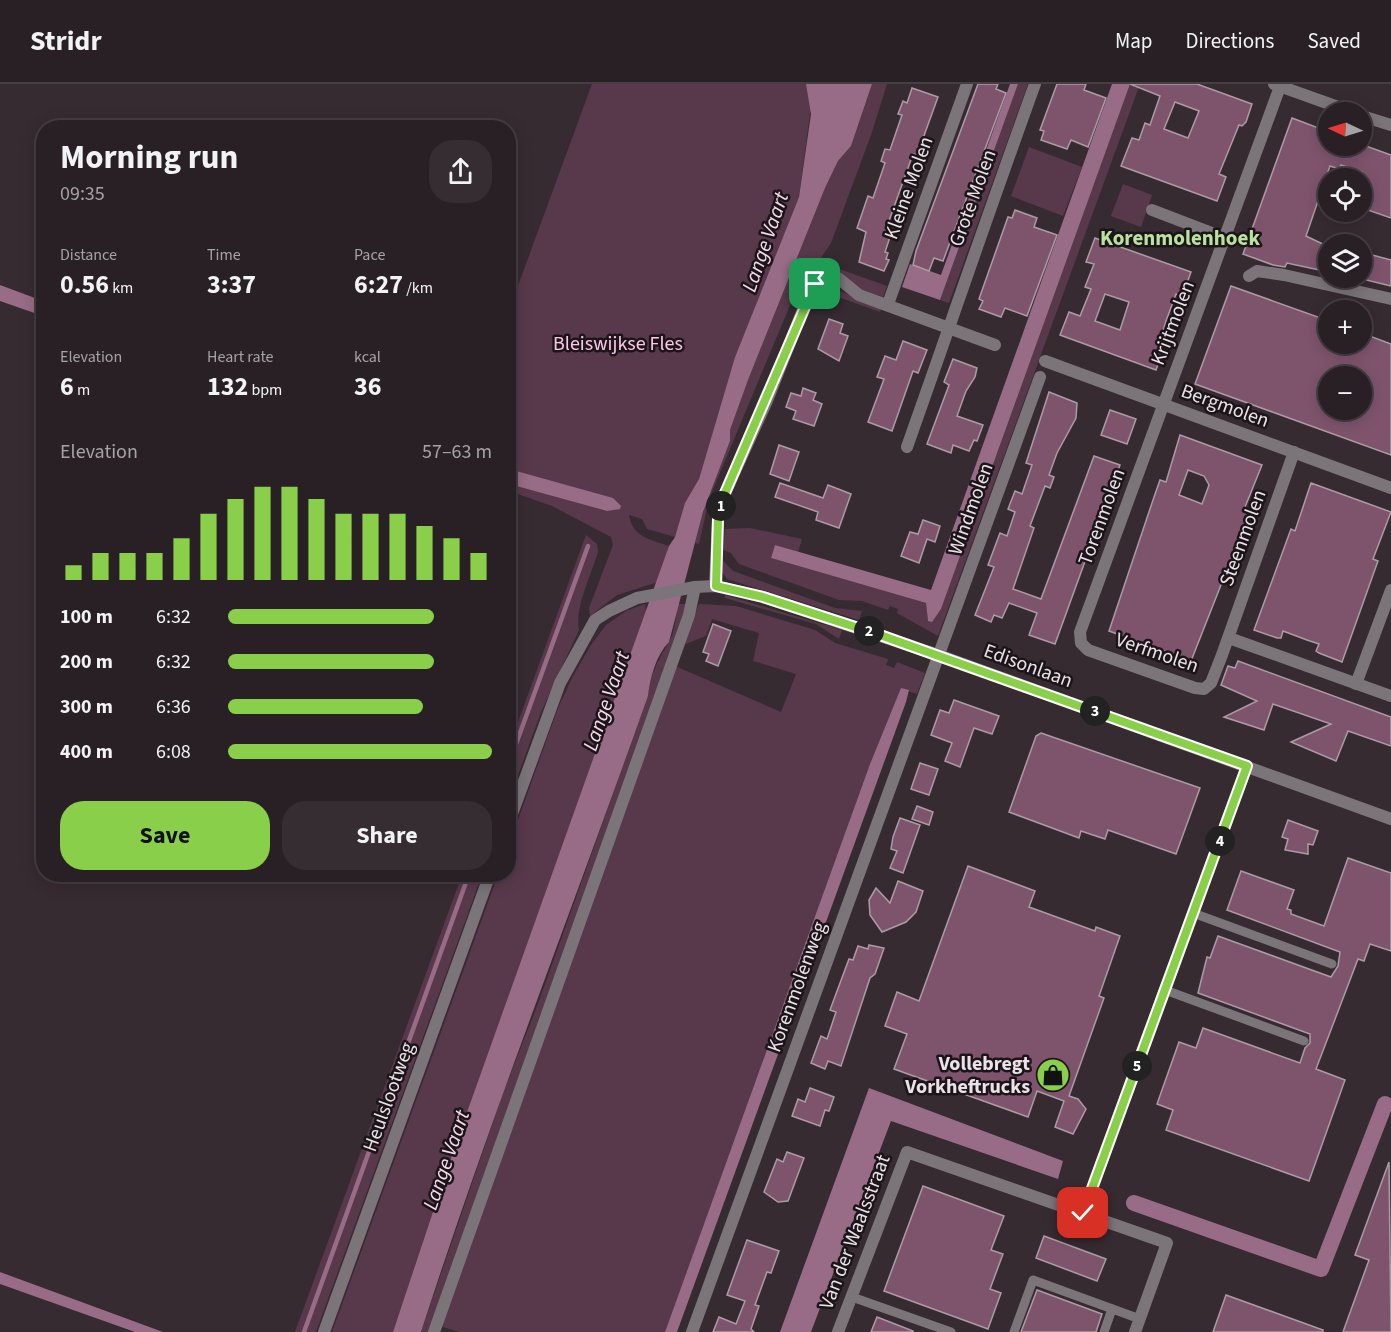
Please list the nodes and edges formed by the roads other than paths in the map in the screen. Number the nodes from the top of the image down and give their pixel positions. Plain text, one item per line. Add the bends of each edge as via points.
1 (967, 84) edge
2 (1035, 84) edge
3 (1279, 85) edge
4 (1325, 102) edge
5 (1372, 119) edge
6 (1391, 125) edge
7 (1152, 210) dead end
8 (1225, 238) junction
9 (1249, 276) dead end
10 (1391, 299) edge
11 (888, 304) junction
12 (949, 326) junction
13 (996, 345) dead end
14 (1045, 362) dead end
15 (1040, 377) dead end
16 (1163, 404) junction
17 (907, 447) dead end
18 (1294, 452) junction
19 (1391, 488) edge
20 (716, 586) junction
21 (695, 587) junction
22 (1391, 590) edge
23 (1228, 638) junction
24 (1081, 643) joint
25 (938, 655) junction
26 (1356, 684) junction
27 (1391, 696) edge
28 (1247, 766) junction
29 (516, 803) edge
30 (1391, 819) edge
31 (487, 882) edge
32 (1193, 913) junction
33 (1332, 964) dead end
34 (1165, 990) junction
35 (1304, 1041) dead end
36 (1083, 1213) junction
37 (852, 1297) junction
38 (1112, 1309) junction
39 (1140, 1319) junction
40 (324, 1332) edge
41 (434, 1332) edge
42 (692, 1332) edge
43 (838, 1332) edge
44 (951, 1332) edge
45 (1014, 1332) edge
46 (1104, 1332) edge
47 (1135, 1332) edge

1 - 11 street, Kleine Molen
2 - 12 street, Grote Molen
3 - 4 street
3 - 8 street, Krijtmolen
5 - 6 street
7 - 8 street
8 - 16 street, Krijtmolen
9 - 10 street via 1257,271 1284,274
11 - 12 street
11 - 20 street via 860,295 834,277 815,284 725,493 718,519
12 - 13 street
12 - 17 street, Grote Molen
14 - 16 street, Bergmolen
15 - 25 street, Windmolen
16 - 18 street, Bergmolen
16 - 24 street, Torenmolen via 1080,632
18 - 19 street, Bergmolen
18 - 23 street, Steenmolen
20 - 21 street
20 - 25 street, Edisonlaan via 774,600
21 - 29 street via 637,598 595,620 560,683
21 - 41 street via 689,615
22 - 26 street
23 - 24 street, Verfmolen via 1211,682 1204,689 1088,650
23 - 26 street
25 - 28 street, Edisonlaan
25 - 42 street, Korenmolenweg
26 - 27 street
28 - 30 street, Edisonlaan
28 - 32 street
31 - 40 street, Heulslootweg
32 - 33 lane
32 - 34 street
34 - 35 lane
34 - 36 street
36 - 37 street, Van der Waalsstraat via 907,1152
36 - 39 street via 1167,1244
37 - 43 street, Van der Waalsstraat
37 - 44 lane
38 - 39 lane
38 - 45 lane via 1033,1280
38 - 46 lane
39 - 47 street

